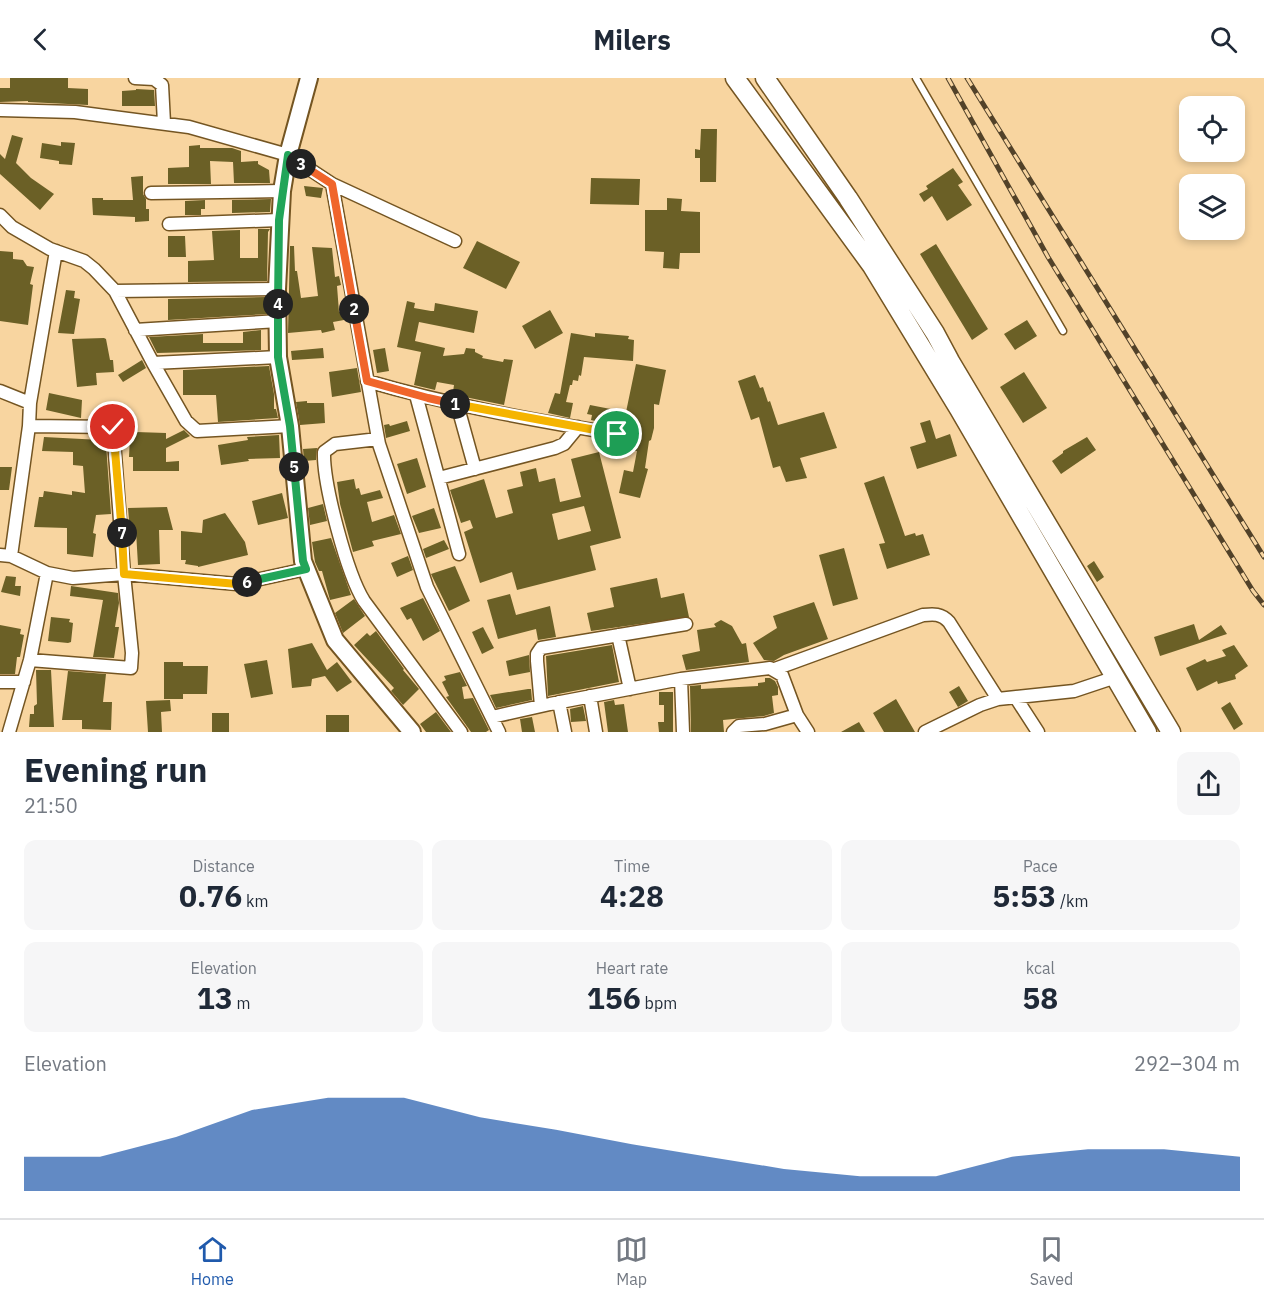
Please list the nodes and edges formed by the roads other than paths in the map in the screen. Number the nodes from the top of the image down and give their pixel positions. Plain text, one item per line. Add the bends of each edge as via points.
1 (135, 78) edge
2 (309, 78) edge
3 (735, 78) edge
4 (765, 78) edge
5 (916, 78) edge
6 (0, 110) edge
7 (164, 123) junction
8 (288, 155) junction
9 (332, 184) junction
10 (282, 191) junction
11 (151, 193) dead end
12 (0, 215) edge
13 (279, 220) junction
14 (169, 225) dead end
15 (455, 241) dead end
16 (56, 251) junction
17 (277, 289) junction
18 (115, 291) junction
19 (279, 321) junction
20 (135, 330) junction
21 (1063, 331) dead end
22 (278, 357) junction
23 (153, 363) junction
24 (367, 381) junction
25 (957, 390) junction
26 (0, 391) edge
27 (416, 395) junction
28 (30, 403) junction
29 (457, 404) junction
30 (29, 426) junction
31 (290, 426) junction
32 (578, 428) junction
33 (617, 434) dead end
34 (378, 440) junction
35 (475, 469) junction
36 (439, 478) junction
37 (459, 554) dead end
38 (5, 556) edge
39 (306, 569) junction
40 (47, 573) junction
41 (124, 574) junction
42 (686, 624) dead end
43 (618, 635) junction
44 (30, 660) junction
45 (775, 669) junction
46 (1116, 677) junction
47 (681, 679) junction
48 (0, 682) edge
49 (24, 682) junction
50 (630, 689) junction
51 (590, 696) junction
52 (1016, 698) junction
53 (998, 699) junction
54 (559, 702) junction
55 (541, 706) junction
56 (796, 715) junction
57 (492, 717) junction
58 (9, 732) edge
59 (412, 732) edge
60 (461, 732) edge
61 (499, 732) edge
62 (566, 732) edge
63 (596, 732) edge
64 (683, 732) edge
65 (733, 732) edge
66 (808, 732) edge
67 (925, 732) edge
68 (1038, 732) edge
69 (1147, 732) edge
70 (1171, 732) edge

1 - 7 street via 154,79 162,85
2 - 8 main road
3 - 25 main road
4 - 25 main road via 935,333
5 - 21 lane
6 - 7 street via 75,112
7 - 8 street
8 - 9 street
8 - 10 main road
9 - 15 street
9 - 24 street
10 - 11 street
10 - 13 main road
12 - 16 street via 12,227
13 - 14 street
13 - 17 main road
16 - 18 street via 84,261
16 - 28 street
17 - 18 street
17 - 19 main road
18 - 20 street
19 - 20 street
19 - 22 main road
20 - 23 street
22 - 23 street
22 - 31 main road
23 - 31 street via 186,421 197,431
24 - 27 street
24 - 34 street
25 - 46 main road
25 - 70 main road
26 - 28 street
27 - 29 street
27 - 36 street
28 - 30 street
29 - 32 street
29 - 35 street
30 - 38 street
30 - 41 street via 113,427
31 - 39 main road
32 - 33 street
32 - 35 street via 555,448
34 - 57 street via 427,587
34 - 60 street via 334,444 324,452 326,482 350,571 364,601
35 - 36 street
36 - 37 street
38 - 40 street
39 - 41 street via 237,584
39 - 59 main road via 334,640
40 - 41 street via 73,578
40 - 44 street
41 - 44 street via 131,668
42 - 43 street
43 - 50 street
43 - 55 street via 540,648 537,661
44 - 49 street
45 - 47 street
45 - 53 street via 923,615 938,614 949,621
45 - 56 street via 782,675
46 - 52 street via 1074,691
46 - 69 main road
47 - 50 street
47 - 64 street
48 - 49 street
49 - 58 street
50 - 51 street
51 - 54 street
51 - 63 street
52 - 53 street
52 - 68 street
53 - 67 street
54 - 55 street
54 - 62 street
55 - 57 street
56 - 65 street via 740,726
56 - 66 street
57 - 61 street

